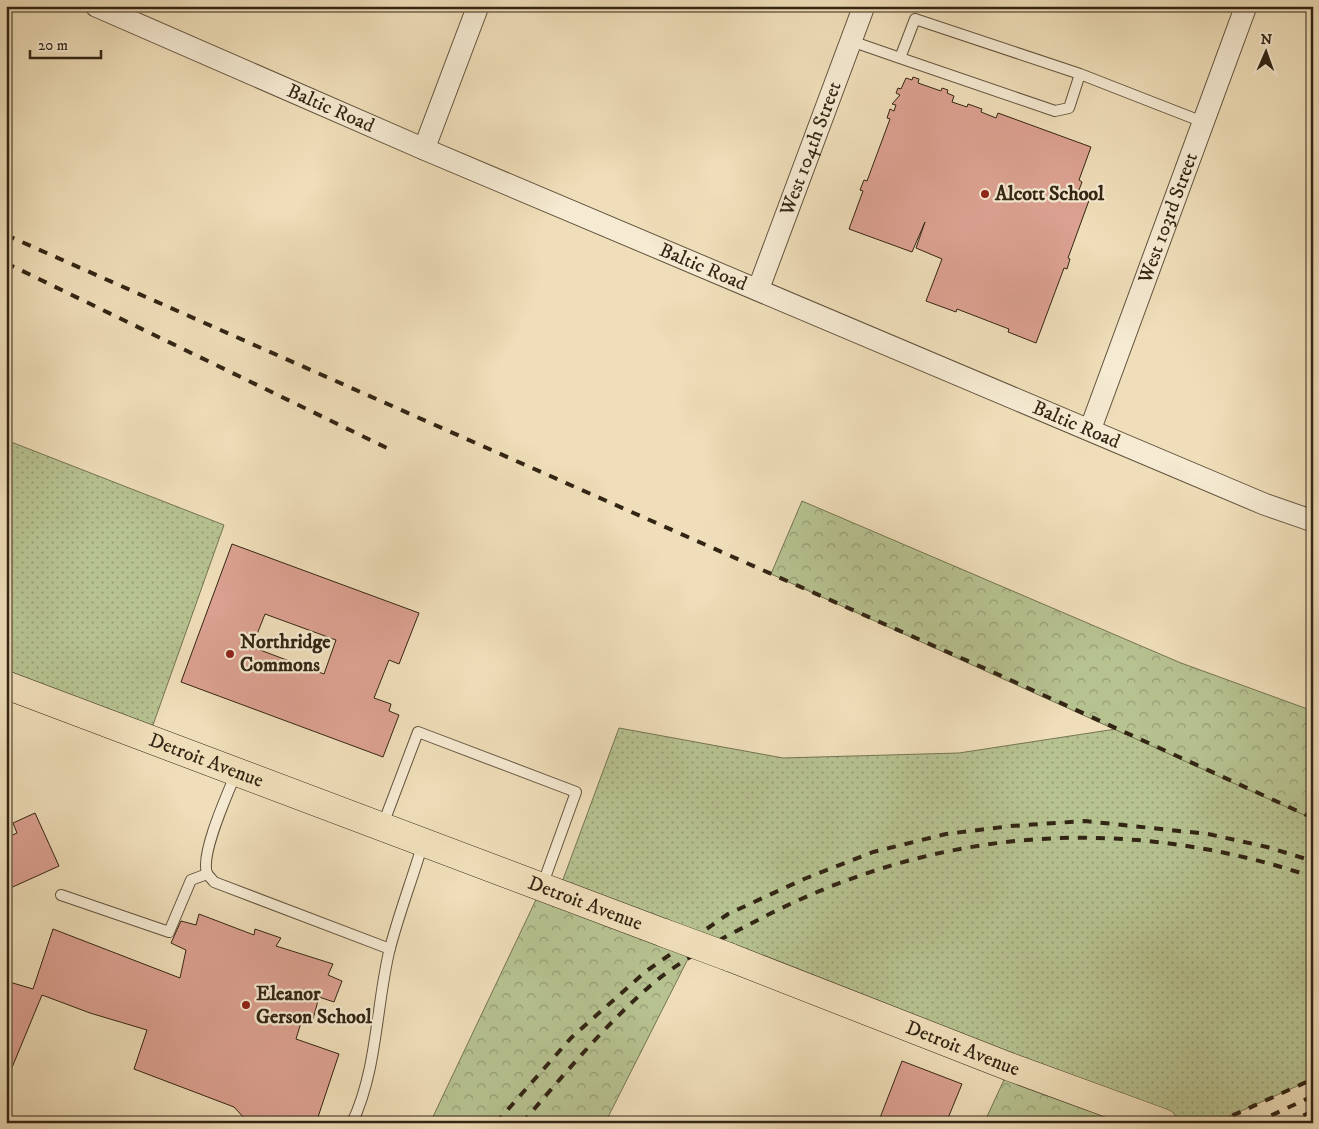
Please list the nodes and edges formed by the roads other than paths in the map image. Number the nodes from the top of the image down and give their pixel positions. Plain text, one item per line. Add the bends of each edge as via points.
1 (96, 6) edge
2 (478, 6) edge
3 (864, 6) edge
4 (1246, 6) edge
5 (851, 41) junction
6 (900, 58) junction
7 (1080, 74) junction
8 (1203, 122) junction
9 (424, 150) junction
10 (758, 290) junction
11 (1090, 430) junction
12 (1313, 521) edge
13 (6, 685) edge
14 (236, 772) junction
15 (382, 827) junction
16 (424, 842) junction
17 (207, 874) junction
18 (542, 887) junction
19 (61, 895) dead end
20 (390, 950) junction
21 (352, 1123) edge
22 (1164, 1123) edge

1 - 9 street, Baltic Road
2 - 9 street
3 - 5 street, West 104th Street
4 - 8 street, West 103rd Street
5 - 6 lane
5 - 10 street, West 104th Street
6 - 7 lane via 1055,111 1069,108
6 - 7 lane via 915,19
7 - 8 lane
8 - 11 street, West 103rd Street
9 - 10 street, Baltic Road
10 - 11 street, Baltic Road
11 - 12 street, Baltic Road via 1264,504
13 - 14 main road, Detroit Avenue
14 - 15 main road, Detroit Avenue
14 - 17 lane via 209,845
15 - 16 main road, Detroit Avenue
15 - 18 lane via 418,732 576,792
16 - 18 main road, Detroit Avenue
16 - 20 lane
17 - 19 lane via 191,880 169,932
17 - 20 lane via 214,882
18 - 22 main road, Detroit Avenue, bridge
20 - 21 lane via 369,1065

